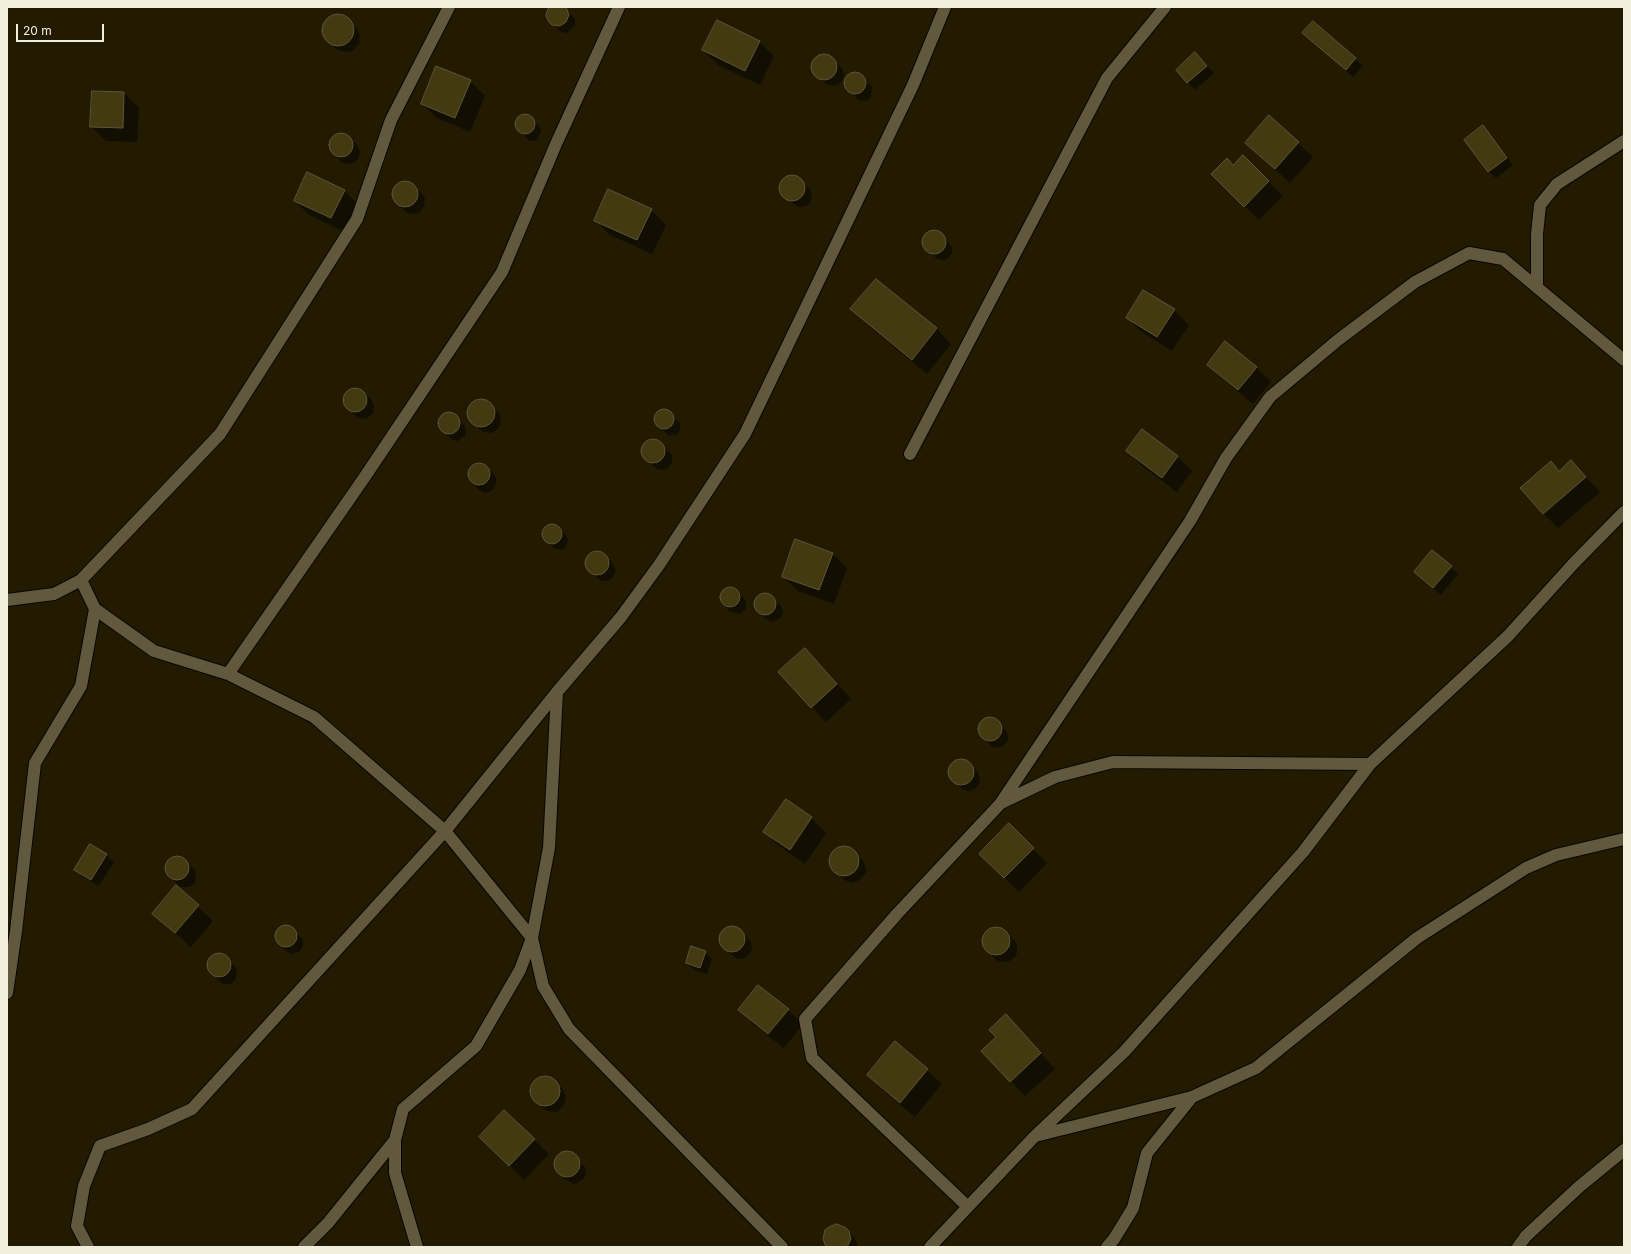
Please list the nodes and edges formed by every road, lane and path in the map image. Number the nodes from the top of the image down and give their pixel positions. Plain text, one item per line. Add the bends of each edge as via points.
1 (449, 7) edge
2 (619, 7) edge
3 (945, 7) edge
4 (1165, 7) edge
5 (1624, 141) edge
6 (1537, 287) junction
7 (1624, 360) edge
8 (910, 454) dead end
9 (1624, 512) edge
10 (82, 580) junction
11 (7, 600) edge
12 (95, 609) junction
13 (228, 674) junction
14 (557, 692) junction
15 (1370, 764) junction
16 (1000, 804) junction
17 (445, 831) junction
18 (1624, 839) edge
19 (532, 938) junction
20 (7, 993) edge
21 (1192, 1097) junction
22 (1034, 1137) junction
23 (395, 1140) junction
24 (1624, 1150) edge
25 (967, 1206) junction
26 (88, 1247) edge
27 (304, 1247) edge
28 (417, 1247) edge
29 (782, 1247) edge
30 (930, 1247) edge
31 (1107, 1247) edge
32 (1518, 1247) edge

1 - 10 street via 391,120 357,219 220,434
2 - 13 street via 556,144 502,272
3 - 14 street via 913,85 745,434 659,565 621,617
4 - 8 street via 1107,78
5 - 6 street via 1557,184 1540,205
6 - 7 street
6 - 16 street via 1503,259 1469,253 1415,282 1338,340 1270,397 1226,458 1190,521
9 - 15 street via 1508,636
10 - 11 street via 54,594
10 - 12 street
12 - 13 street via 154,651
12 - 20 street via 81,686 35,763
13 - 17 street via 314,717
14 - 17 street
14 - 19 street via 549,848
15 - 16 street via 1113,762 1054,777
15 - 22 street via 1303,852 1129,1046
16 - 25 street via 897,914 805,1019 812,1058
17 - 19 street
17 - 26 street via 192,1109 148,1129 100,1146 84,1186 77,1226
18 - 21 street via 1556,855 1526,868 1417,938 1256,1068
19 - 23 street via 520,970 476,1046 403,1108
19 - 29 street via 543,986 569,1029
21 - 22 street
21 - 31 street via 1147,1153 1133,1208
22 - 25 street
23 - 27 street via 328,1223
23 - 28 street via 395,1173
24 - 32 street via 1580,1186 1526,1236
25 - 30 street

